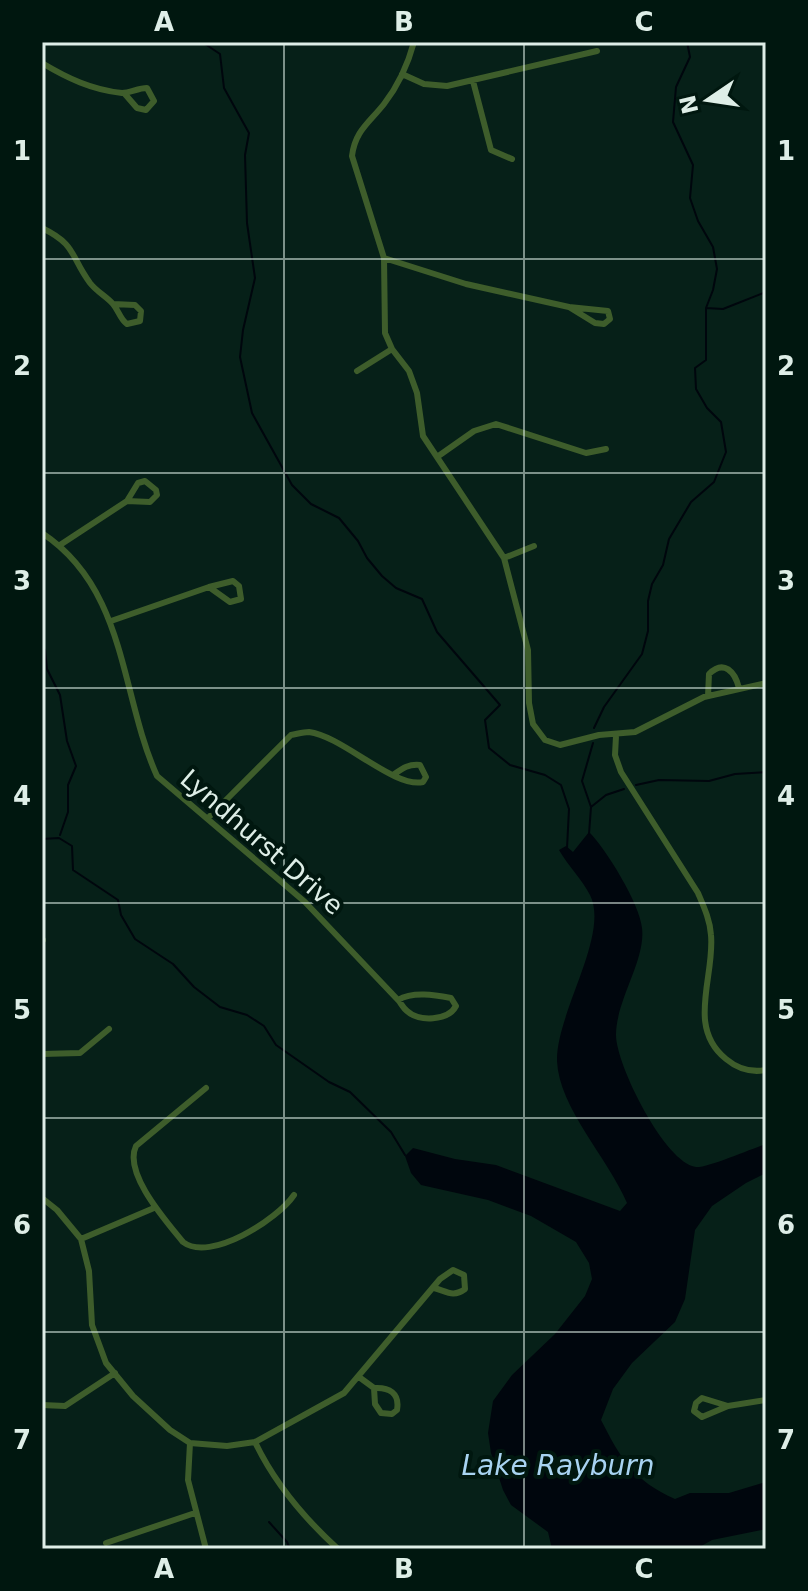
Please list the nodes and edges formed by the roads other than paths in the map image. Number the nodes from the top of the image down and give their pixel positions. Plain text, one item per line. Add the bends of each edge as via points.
1 (414, 42) edge
2 (597, 51) dead end
3 (42, 63) edge
4 (402, 74) junction
5 (473, 81) junction
6 (124, 93) junction
7 (512, 159) dead end
8 (42, 228) edge
9 (384, 258) junction
10 (113, 304) junction
11 (569, 307) junction
12 (392, 349) junction
13 (357, 371) dead end
14 (606, 449) dead end
15 (437, 457) junction
16 (127, 501) junction
17 (42, 533) edge
18 (60, 545) junction
19 (534, 546) dead end
20 (504, 558) junction
21 (209, 587) junction
22 (111, 621) junction
23 (766, 683) edge
24 (739, 688) junction
25 (708, 696) junction
26 (616, 736) junction
27 (393, 775) junction
28 (208, 818) junction
29 (398, 1000) junction
30 (109, 1029) dead end
31 (42, 1054) edge
32 (766, 1070) edge
33 (206, 1088) dead end
34 (294, 1195) dead end
35 (42, 1198) edge
36 (154, 1208) junction
37 (81, 1239) junction
38 (434, 1288) junction
39 (115, 1373) junction
40 (359, 1377) junction
41 (374, 1388) junction
42 (766, 1400) edge
43 (42, 1405) edge
44 (728, 1406) junction
45 (255, 1442) junction
46 (190, 1443) junction
47 (195, 1513) junction
48 (106, 1543) dead end
49 (206, 1549) edge
50 (338, 1549) edge

1 - 4 street
2 - 5 street
3 - 6 street via 81,84
4 - 5 street via 435,87
4 - 9 street via 354,139 352,156
5 - 7 street via 491,150
6 - 6 street via 137,108 146,110 154,101 147,88
8 - 10 street via 71,247 88,280
9 - 11 street via 466,284
9 - 12 street via 385,333
10 - 10 street via 135,305 140,321 127,324
11 - 11 street via 608,311 610,319 595,323
12 - 13 street
12 - 15 street via 409,371 423,436
14 - 15 street via 586,453 496,424 474,431
15 - 20 street
16 - 16 street via 150,502 156,490 145,481 138,483
16 - 18 street
17 - 18 street, Lyndhurst Drive
18 - 22 street, Lyndhurst Drive
19 - 20 street
20 - 26 street via 528,650 533,724 545,740 560,745
21 - 21 street via 230,602 241,599 233,581
21 - 22 street
22 - 28 street, Lyndhurst Drive via 157,776
23 - 24 street
24 - 25 street
24 - 25 street via 733,673 719,667 709,674
25 - 26 street
26 - 32 street via 621,772 707,913 711,956 704,1020 709,1039 737,1068
27 - 27 street via 404,766 420,765 426,777 419,784
27 - 28 street via 326,737 299,733 277,748
28 - 29 street, Lyndhurst Drive via 305,902
29 - 29 street, Lyndhurst Drive via 406,995 439,996 451,998 456,1006 443,1018 416,1017
30 - 31 street via 80,1053
33 - 36 street via 134,1151 135,1168
34 - 36 street via 257,1227 204,1249 183,1242
35 - 37 street
36 - 37 street
37 - 39 street via 92,1325
38 - 38 street via 453,1270 464,1275 465,1289 460,1293
38 - 40 street
39 - 43 street via 65,1406
39 - 46 street via 133,1396
40 - 41 street
40 - 45 street via 344,1393
41 - 41 street via 381,1413 397,1410 392,1391
42 - 44 street
44 - 44 street via 702,1398 694,1411 702,1417
45 - 46 street
45 - 50 street via 307,1522
46 - 47 street via 188,1480
47 - 48 street
47 - 49 street

